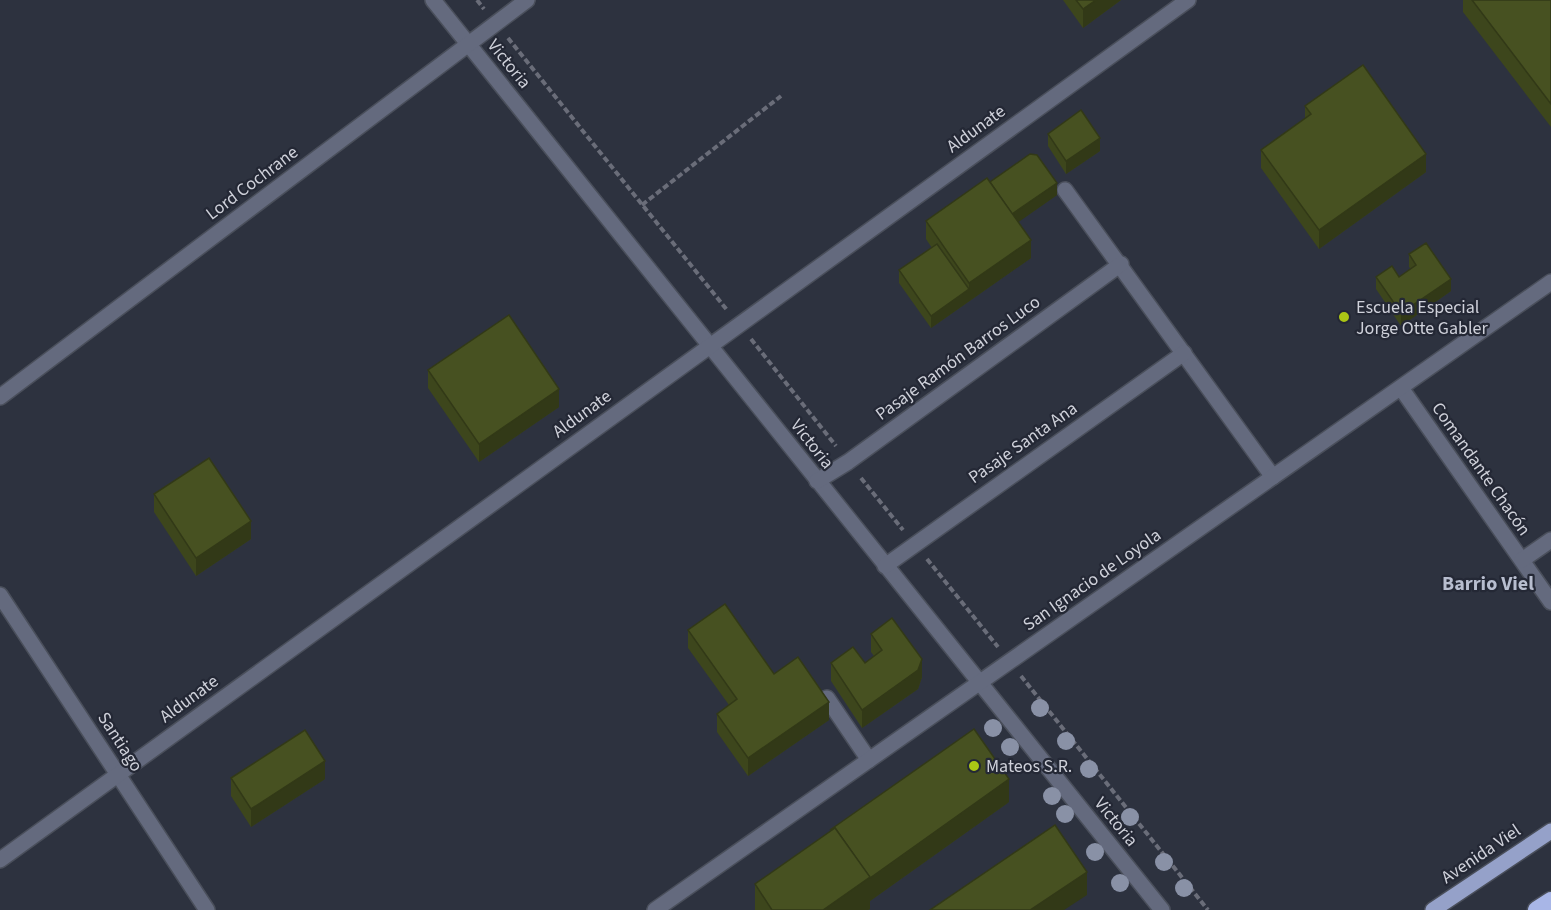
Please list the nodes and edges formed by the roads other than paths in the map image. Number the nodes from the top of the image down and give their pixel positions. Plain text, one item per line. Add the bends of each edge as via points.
1 (433, 0) edge
2 (526, 0) edge
3 (1188, 0) edge
4 (468, 44) junction
5 (1065, 190) dead end
6 (1121, 264) junction
7 (1551, 282) edge
8 (710, 346) junction
9 (1184, 353) junction
10 (1401, 388) junction
11 (0, 397) edge
12 (1273, 477) junction
13 (817, 481) junction
14 (1551, 540) edge
15 (1522, 560) junction
16 (885, 566) junction
17 (0, 596) edge
18 (1551, 602) edge
19 (978, 683) junction
20 (827, 698) edge
21 (869, 760) junction
22 (117, 775) junction
23 (1551, 831) edge
24 (0, 860) edge
25 (1551, 900) edge
26 (677, 904) edge
27 (207, 910) edge
28 (655, 910) edge
29 (1162, 910) edge
30 (1433, 910) edge
31 (1537, 910) edge

1 - 4 street, Victoria
2 - 4 street, Lord Cochrane
3 - 8 street, Aldunate
4 - 8 street, Victoria
4 - 11 street, Lord Cochrane
5 - 6 street
6 - 9 street
6 - 13 street, Pasaje Ramón Barros Luco
7 - 10 street, San Ignacio de Loyola
8 - 13 street, Victoria
8 - 22 street, Aldunate
9 - 12 street
9 - 16 street, Pasaje Santa Ana
10 - 12 street, San Ignacio de Loyola
10 - 15 street, Comandante Chacón
12 - 19 street, San Ignacio de Loyola
13 - 16 street, Victoria
14 - 15 street
15 - 18 street, Comandante Chacón
16 - 19 street, Victoria
17 - 22 street, Santiago
19 - 21 street, San Ignacio de Loyola
19 - 29 street, Victoria
20 - 21 street
21 - 26 street, San Ignacio de Loyola
22 - 24 street, Aldunate
22 - 27 street, Santiago
23 - 30 main road, Avenida Viel
25 - 31 highway
26 - 28 street, San Ignacio de Loyola

